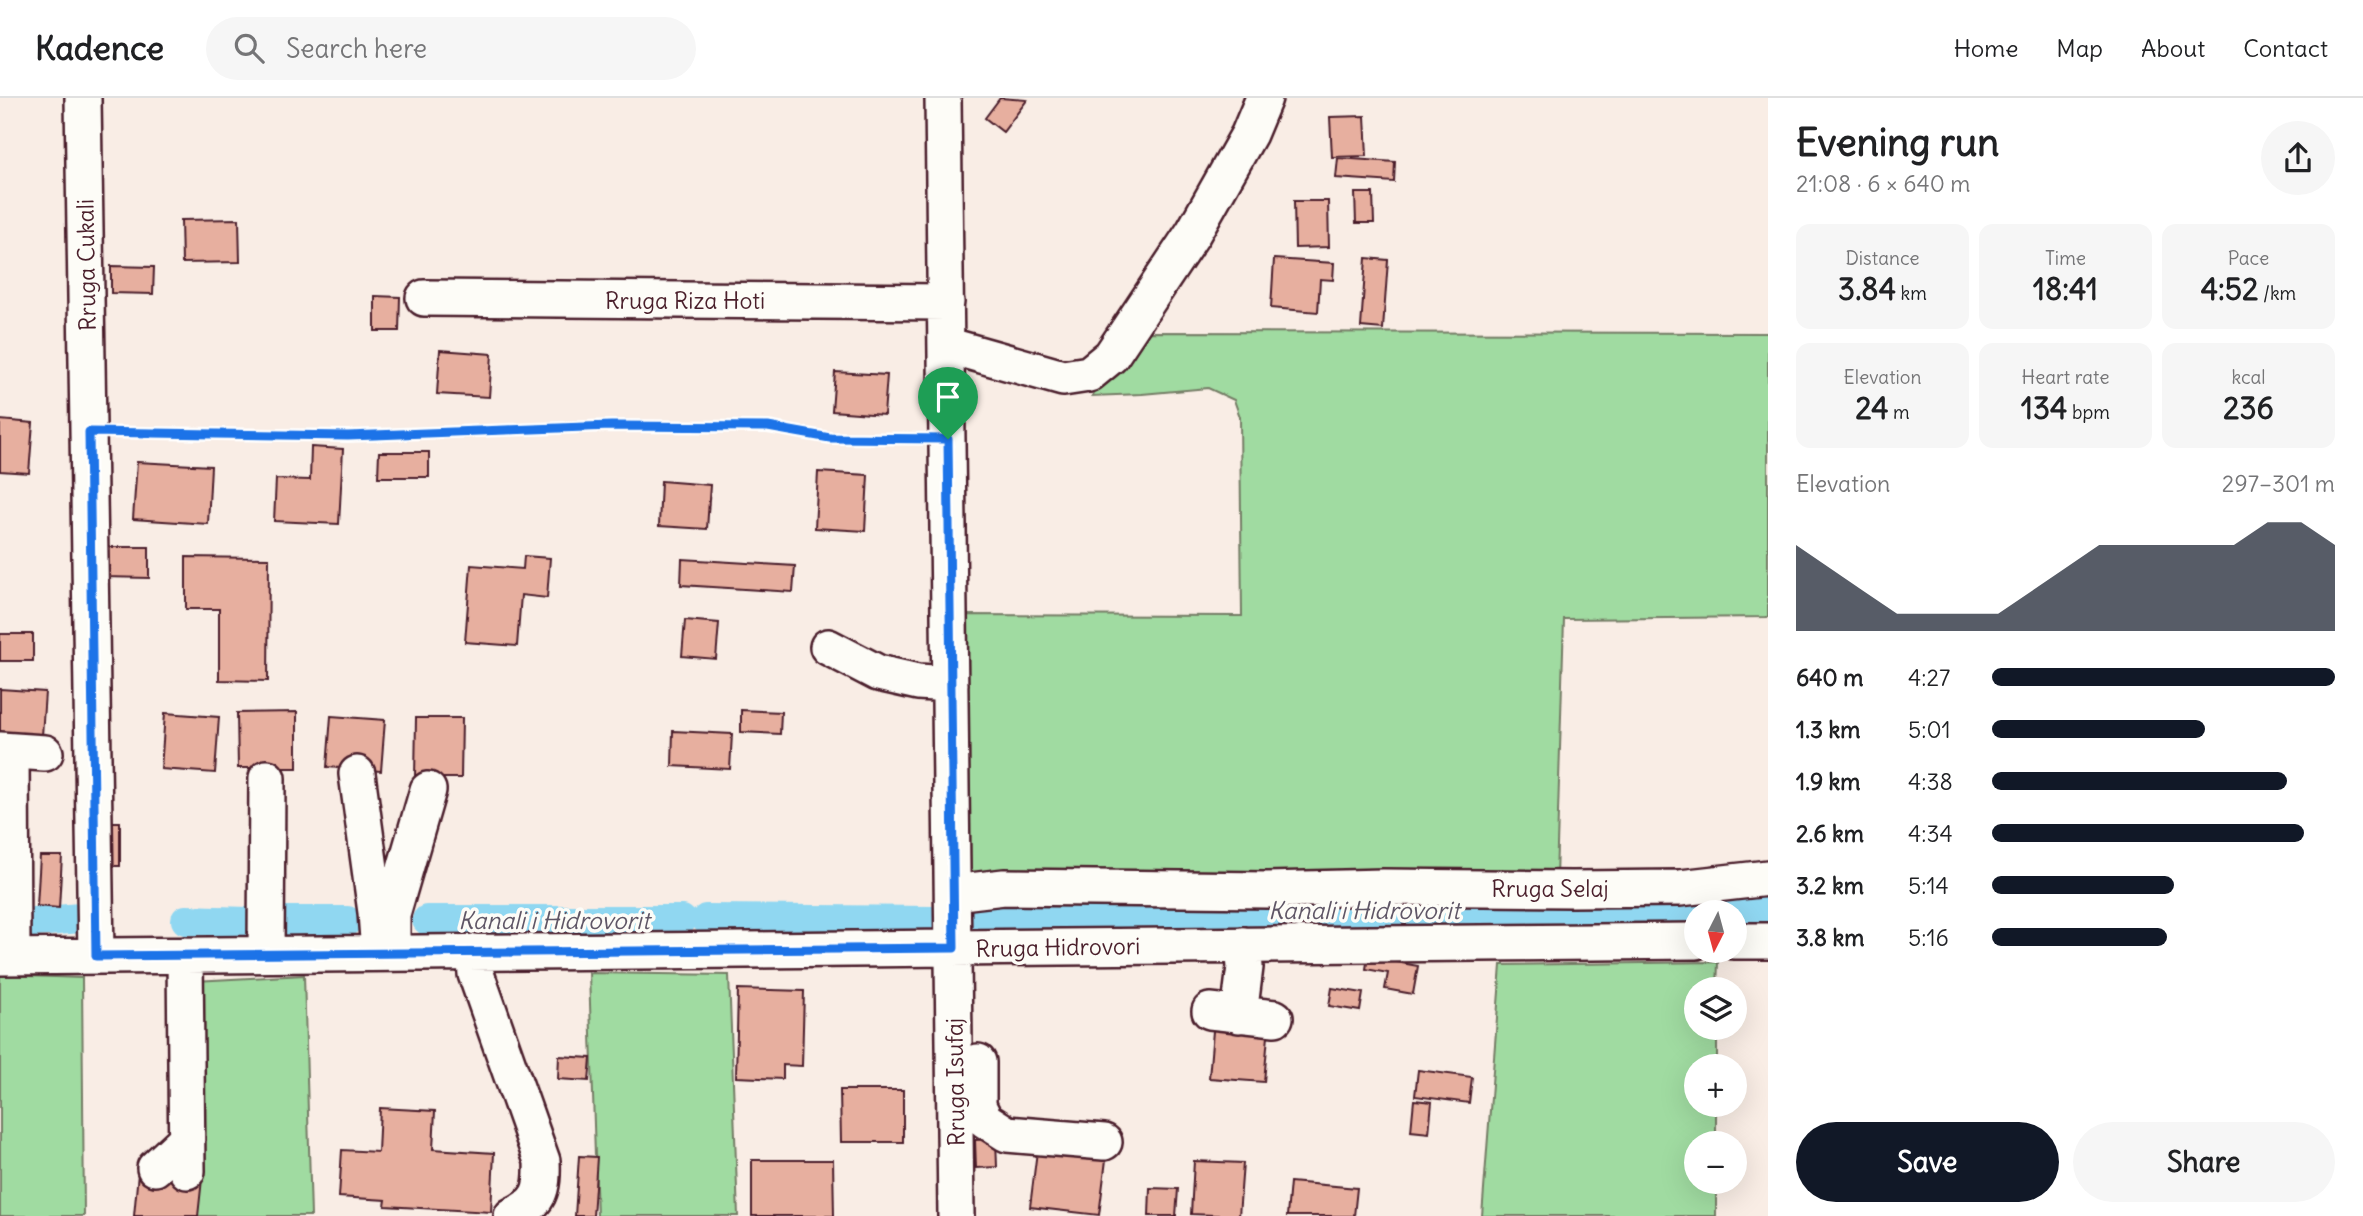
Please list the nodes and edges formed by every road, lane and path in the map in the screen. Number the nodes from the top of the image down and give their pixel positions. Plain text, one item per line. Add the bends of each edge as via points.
1 (83, 98) edge
2 (943, 98) edge
3 (1264, 98) edge
4 (424, 298) dead end
5 (946, 302) junction
6 (946, 345) junction
7 (89, 432) junction
8 (948, 439) junction
9 (828, 647) dead end
10 (950, 684) junction
11 (6, 750) edge
12 (46, 753) dead end
13 (357, 774) dead end
14 (267, 778) dead end
15 (428, 790) dead end
16 (1768, 878) edge
17 (953, 893) junction
18 (1684, 941) edge
19 (1747, 941) edge
20 (1768, 941) edge
21 (1243, 945) junction
22 (954, 948) junction
23 (474, 952) junction
24 (385, 953) junction
25 (266, 954) junction
26 (185, 955) junction
27 (96, 956) junction
28 (6, 957) edge
29 (1275, 1018) dead end
30 (1104, 1142) dead end
31 (176, 1159) dead end
32 (512, 1216) edge
33 (956, 1216) edge

1 - 7 street, Rruga Cukali
2 - 5 street
3 - 6 street via 1193,233 1111,355 1089,374 1063,378
4 - 5 street, Rruga Riza Hoti
5 - 6 street
6 - 8 street
7 - 8 path via 348,436 637,426 768,427 830,438
7 - 27 street, Rruga Cukali
8 - 10 street
9 - 10 street via 878,673
10 - 17 street
11 - 12 street
11 - 28 street
13 - 24 street
14 - 25 street
15 - 24 street via 391,914
16 - 17 street, Rruga Selaj via 1679,888 1004,887
17 - 22 street
18 - 21 street, Rruga Hidrovori
19 - 20 street
21 - 22 street, Rruga Hidrovori
21 - 29 street via 1245,967 1225,1013
22 - 23 street, Rruga Hidrovori
22 - 30 street via 978,981 978,1106 985,1120 1007,1134
22 - 33 street, Rruga Isufaj
23 - 24 street, Rruga Hidrovori
23 - 32 street via 476,974 542,1161 543,1180 536,1200
24 - 25 street, Rruga Hidrovori
25 - 26 street, Rruga Hidrovori
26 - 27 street, Rruga Hidrovori
26 - 31 street
27 - 28 street, Rruga Hidrovori

